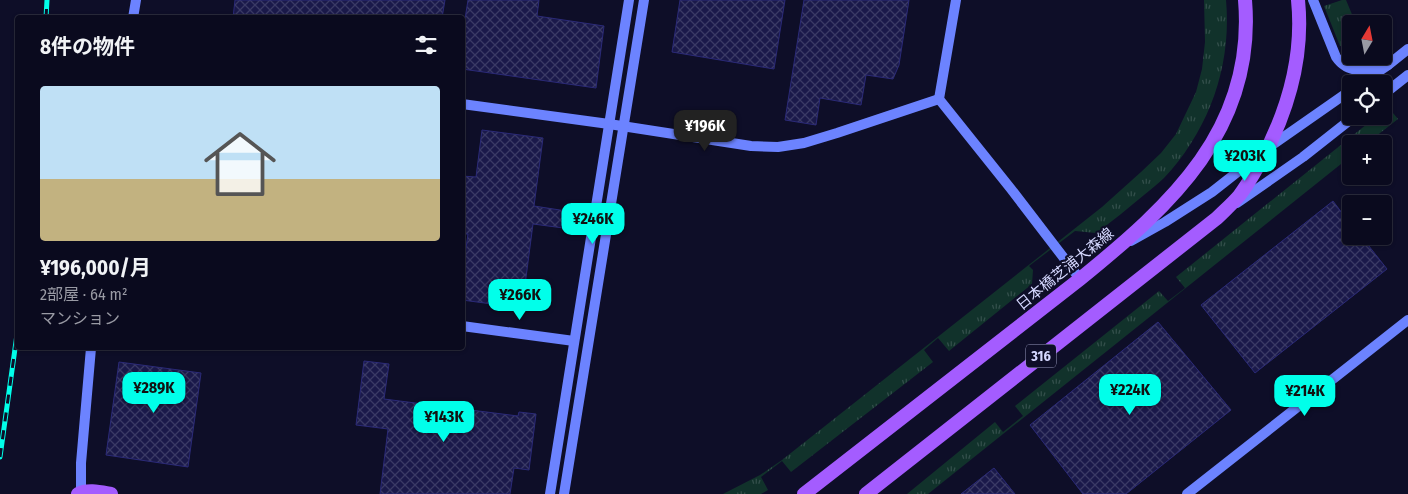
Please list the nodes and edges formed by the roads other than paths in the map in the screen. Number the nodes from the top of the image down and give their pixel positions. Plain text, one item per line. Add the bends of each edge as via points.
1 (136, 0) edge
2 (629, 0) edge
3 (644, 0) edge
4 (956, 0) edge
5 (1245, 0) edge
6 (1298, 0) edge
7 (1313, 0) edge
8 (134, 15) edge
9 (1408, 49) edge
10 (1392, 62) edge
11 (1342, 64) edge
12 (1344, 65) edge
13 (1388, 65) joint
14 (1373, 75) edge
15 (1408, 75) edge
16 (1392, 88) edge
17 (1342, 96) edge
18 (939, 99) junction
19 (465, 104) edge
20 (609, 124) junction
21 (1343, 125) edge
22 (624, 126) junction
23 (1268, 148) junction
24 (1217, 218) junction
25 (1121, 246) junction
26 (1080, 279) junction
27 (1408, 320) edge
28 (465, 326) edge
29 (574, 341) junction
30 (91, 350) edge
31 (80, 493) edge
32 (111, 494) edge
33 (550, 494) edge
34 (564, 494) edge
35 (804, 494) edge
36 (866, 494) edge
37 (1187, 494) edge

1 - 8 street
2 - 20 street
3 - 22 street
4 - 18 street
5 - 25 main road, 日本橋芝浦大森線 / 316 via 1240,77 1221,126 1190,176
6 - 23 main road, 316 via 1293,80
7 - 11 street via 1336,57
9 - 10 street
12 - 13 street via 1366,71
13 - 14 street
15 - 16 street
17 - 23 street
18 - 22 street via 804,143 778,147 751,146
18 - 26 street
19 - 20 street
20 - 22 street
20 - 29 street
21 - 24 street
22 - 34 street
23 - 24 main road, 316 via 1240,195
23 - 25 street via 1212,192
24 - 36 main road, 316
25 - 26 main road, 日本橋芝浦大森線 / 316
26 - 35 main road, 日本橋芝浦大森線 / 316
27 - 37 street
28 - 29 street
29 - 33 street
30 - 31 street
31 - 32 main road

